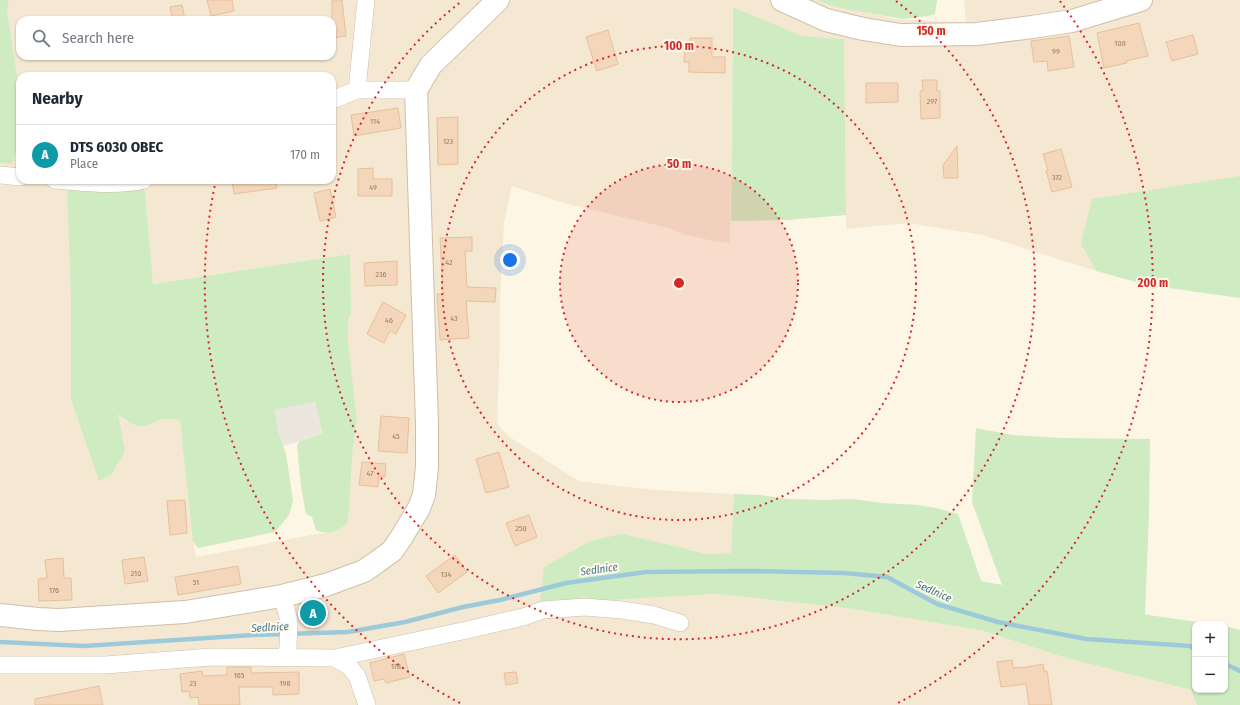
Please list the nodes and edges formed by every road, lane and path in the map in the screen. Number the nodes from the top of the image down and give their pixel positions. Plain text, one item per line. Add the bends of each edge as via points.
1 (366, 0) edge
2 (498, 0) edge
3 (782, 0) edge
4 (1141, 0) edge
5 (357, 90) junction
6 (416, 90) junction
7 (336, 98) edge
8 (0, 175) edge
9 (16, 177) edge
10 (282, 596) junction
11 (0, 615) edge
12 (680, 623) dead end
13 (287, 653) junction
14 (335, 658) junction
15 (0, 665) edge
16 (368, 705) edge

1 - 5 street
2 - 6 street via 432,65
3 - 4 street via 826,20 901,35 977,34 1032,28 1072,21
5 - 6 street
5 - 7 street
6 - 10 street via 427,424 424,495 402,538 392,551 377,562 348,578
8 - 9 street
10 - 11 street via 158,614 59,620
10 - 13 street via 289,620
12 - 14 street via 654,615 622,610 585,607 543,610 467,630
13 - 14 street
13 - 15 street via 106,665
14 - 16 street via 349,666 357,676

